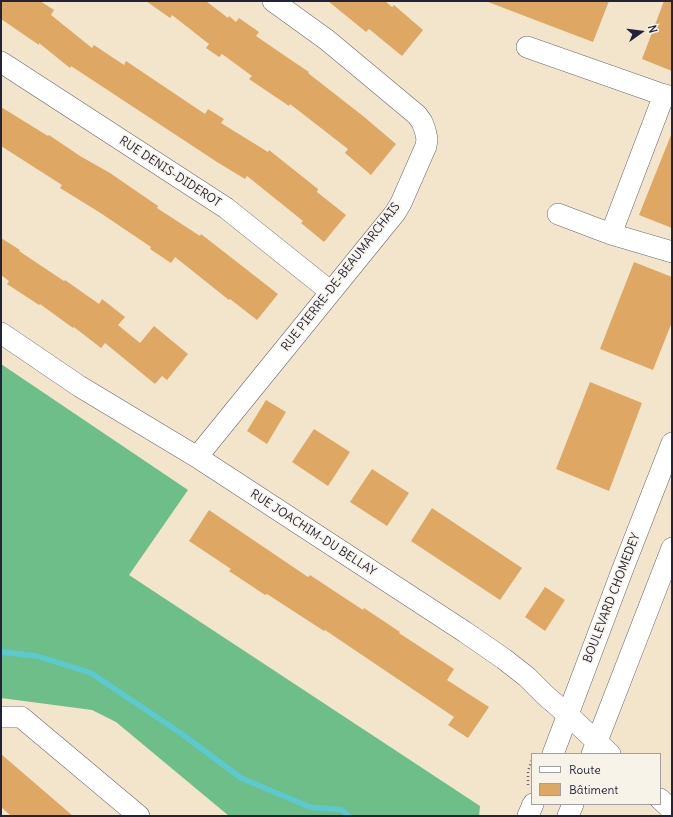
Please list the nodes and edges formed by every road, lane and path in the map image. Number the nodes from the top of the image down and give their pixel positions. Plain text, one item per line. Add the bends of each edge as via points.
1 (273, 1) edge
2 (527, 48) dead end
3 (1, 62) edge
4 (668, 96) edge
5 (558, 214) dead end
6 (611, 234) junction
7 (672, 252) edge
8 (331, 292) junction
9 (1, 333) edge
10 (672, 443) edge
11 (197, 457) junction
12 (672, 548) edge
13 (568, 715) junction
14 (1, 716) edge
15 (599, 750) edge
16 (553, 753) edge
17 (531, 763) edge
18 (528, 771) dead end
19 (661, 800) edge
20 (533, 805) edge
21 (573, 805) edge
22 (672, 810) edge
23 (139, 816) edge
24 (528, 816) edge
25 (568, 816) edge

1 - 8 street, RUE PIERRE-DE-BEAUMARCHAIS via 327,40 417,115 427,139 395,213
2 - 4 street
3 - 8 street, RUE DENIS-DIDEROT via 226,208
4 - 6 street
5 - 6 street
6 - 7 street
8 - 11 street, RUE PIERRE-DE-BEAUMARCHAIS
9 - 11 street, RUE JOACHIM-DU BELLAY via 79,386
10 - 13 street, BOULEVARD CHOMEDEY
11 - 13 street, RUE JOACHIM-DU BELLAY via 504,659
12 - 15 street
13 - 15 street, RUE JOACHIM-DU BELLAY
13 - 16 street, BOULEVARD CHOMEDEY
14 - 23 street via 21,717
17 - 18 path
19 - 22 street
20 - 24 street
21 - 25 street

